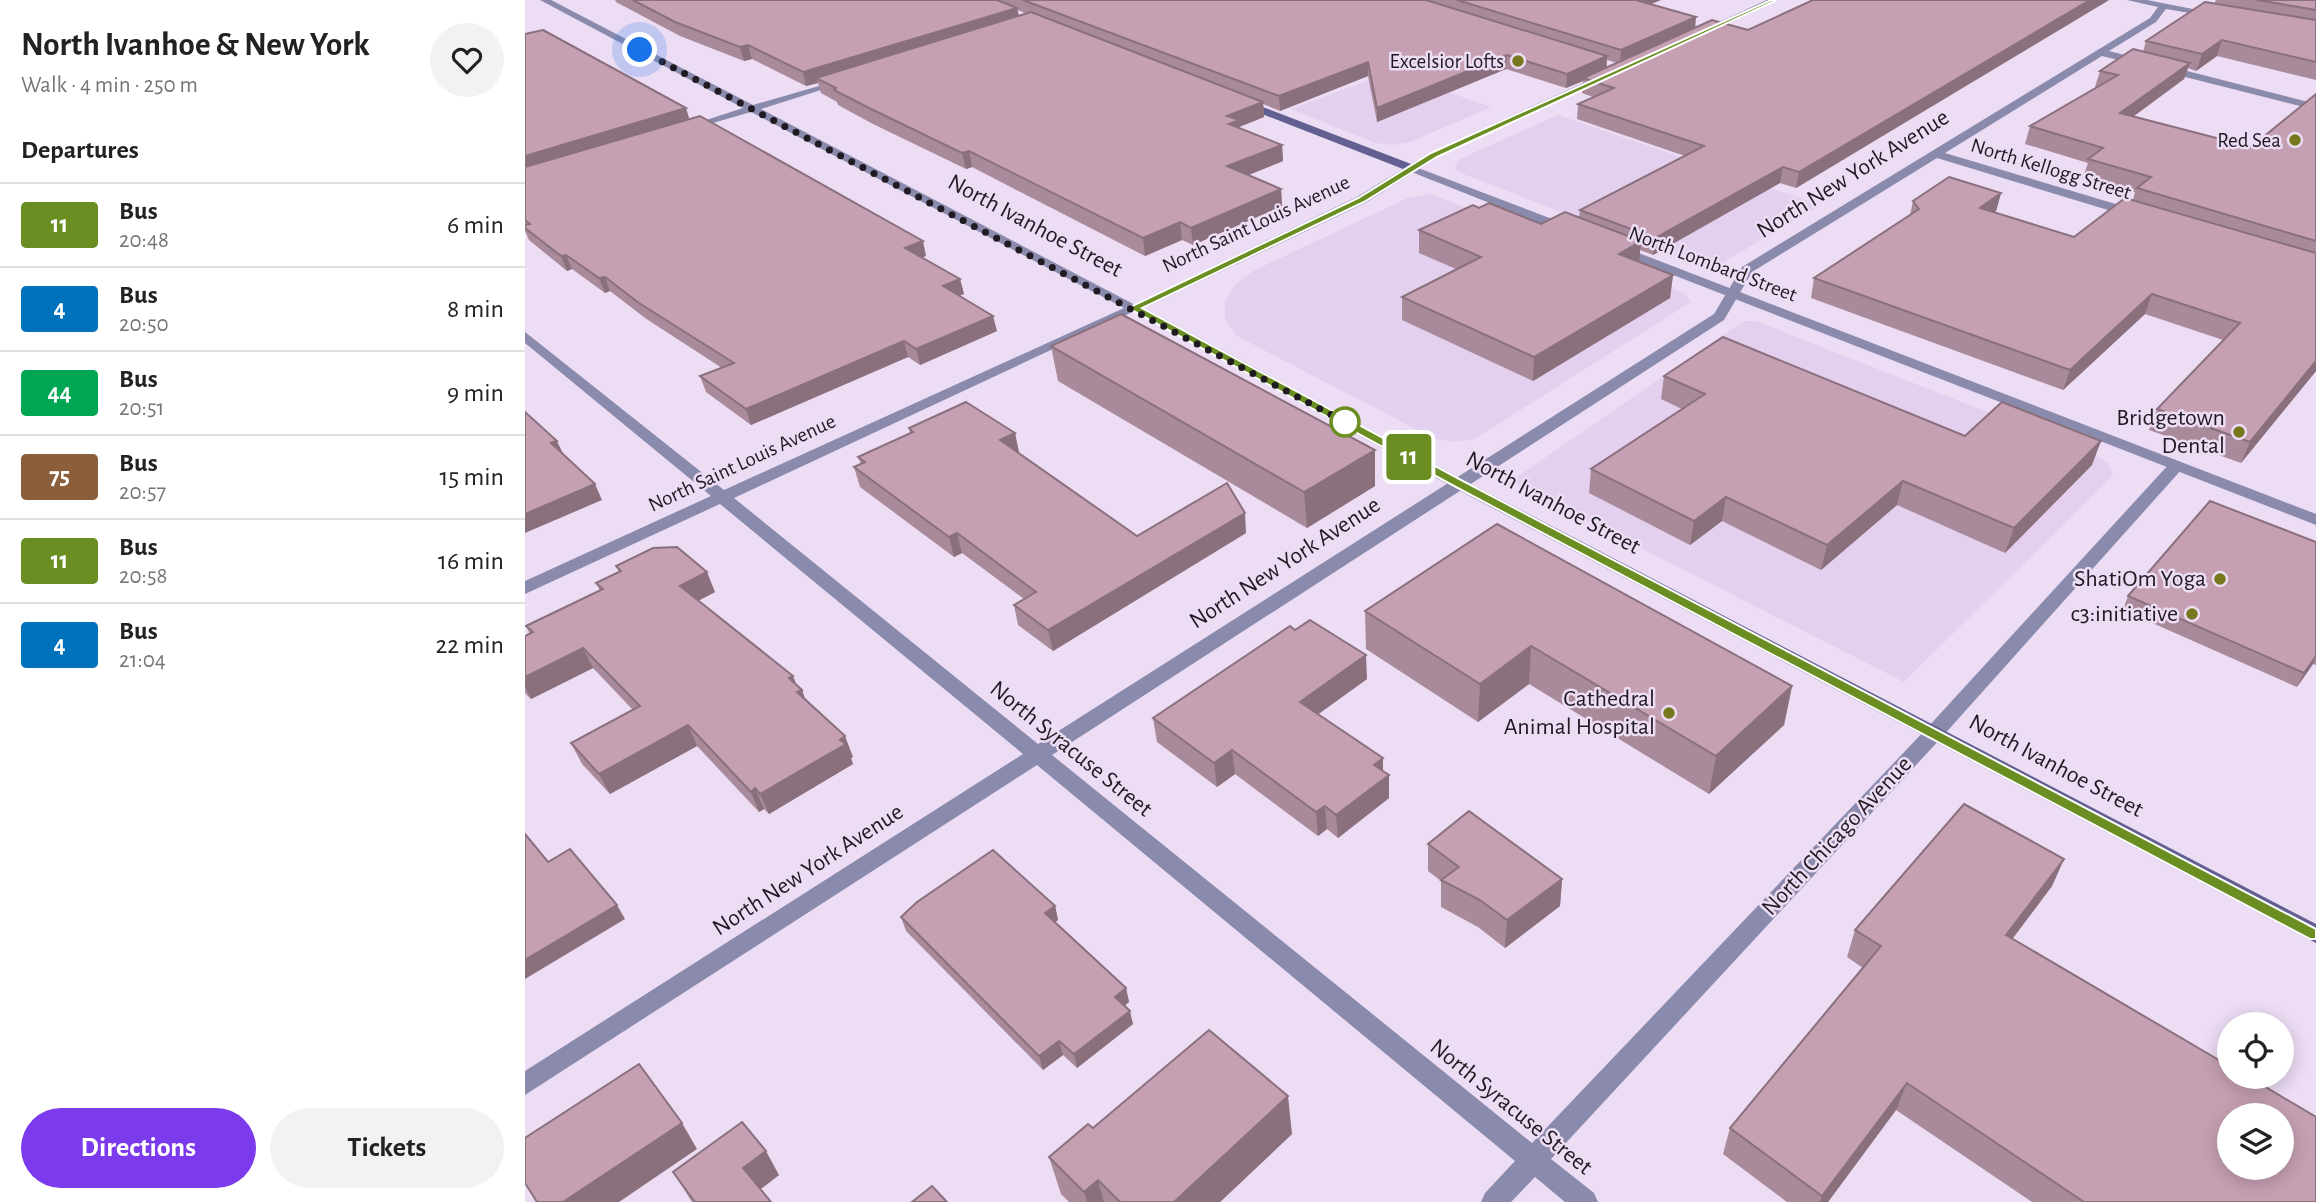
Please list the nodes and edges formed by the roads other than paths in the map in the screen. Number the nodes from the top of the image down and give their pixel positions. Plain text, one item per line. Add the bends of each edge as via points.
1 (544, 0) edge
2 (1774, 0) edge
3 (2131, 0) edge
4 (2163, 6) junction
5 (2227, 17) edge
6 (1687, 39) edge
7 (2099, 52) junction
8 (1615, 72) edge
9 (856, 75) edge
10 (1228, 97) edge
11 (751, 107) junction
12 (2316, 107) edge
13 (676, 133) edge
14 (1936, 154) junction
15 (1413, 169) junction
16 (2147, 218) edge
17 (1580, 234) edge
18 (1604, 244) edge
19 (1734, 294) junction
20 (1134, 308) junction
21 (525, 336) edge
22 (2176, 467) junction
23 (1459, 484) junction
24 (724, 497) junction
25 (2316, 520) edge
26 (525, 588) edge
27 (1935, 732) junction
28 (1035, 755) junction
29 (2316, 934) edge
30 (525, 1084) edge
31 (1534, 1159) junction
32 (1494, 1202) edge
33 (1585, 1202) edge

1 - 11 street, North Ivanhoe Street
2 - 6 main road
3 - 4 street
4 - 5 street
4 - 7 street, North New York Avenue via 2153,20
7 - 12 street
7 - 14 street, North New York Avenue
8 - 15 main road, North Saint Louis Avenue via 1434,155
9 - 11 street
10 - 15 main road
11 - 13 street
11 - 20 street, North Ivanhoe Street
14 - 16 street, North Kellogg Street
14 - 19 street, North New York Avenue via 1747,270
15 - 17 street
15 - 20 main road, North Saint Louis Avenue via 1361,200
18 - 19 street, North Lombard Street
19 - 22 street, North Lombard Street
19 - 23 street, North New York Avenue via 1719,317
20 - 23 main road, North Ivanhoe Street
20 - 24 street, North Saint Louis Avenue
21 - 24 street, North Syracuse Street
22 - 25 street, North Lombard Street
22 - 27 street, North Chicago Avenue
23 - 27 main road, North Ivanhoe Street
23 - 28 street, North New York Avenue
24 - 26 street, North Saint Louis Avenue
24 - 28 street, North Syracuse Street
27 - 29 main road, North Ivanhoe Street
27 - 31 street, North Chicago Avenue
28 - 30 street, North New York Avenue
28 - 31 street, North Syracuse Street
31 - 32 street, North Chicago Avenue
31 - 33 street, North Syracuse Street

